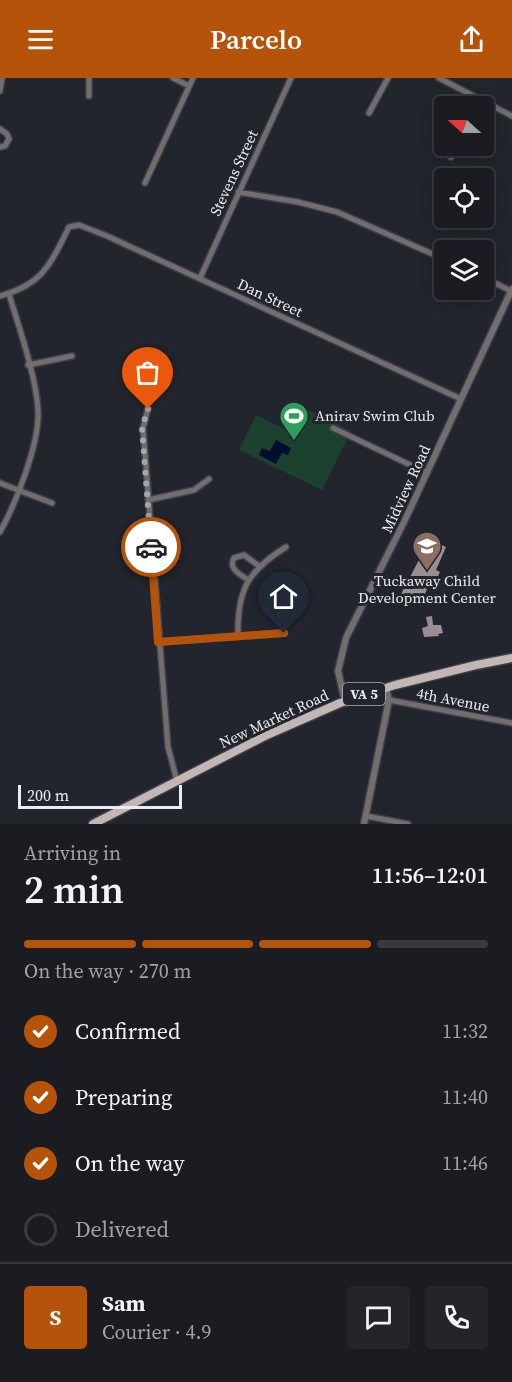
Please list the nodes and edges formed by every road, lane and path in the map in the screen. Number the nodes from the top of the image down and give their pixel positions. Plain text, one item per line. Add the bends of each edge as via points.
1 (2, 78) edge
2 (89, 78) edge
3 (173, 78) edge
4 (193, 78) edge
5 (291, 78) edge
6 (388, 78) edge
7 (439, 78) edge
8 (189, 86) junction
9 (0, 91) edge
10 (89, 96) dead end
11 (473, 96) edge
12 (494, 107) edge
13 (369, 113) dead end
14 (512, 116) edge
15 (0, 129) edge
16 (0, 147) edge
17 (145, 183) dead end
18 (238, 192) junction
19 (434, 255) edge
20 (200, 278) junction
21 (494, 282) edge
22 (512, 290) edge
23 (9, 294) junction
24 (0, 296) edge
25 (72, 356) dead end
26 (28, 365) junction
27 (461, 399) junction
28 (148, 409) dead end
29 (333, 428) dead end
30 (427, 473) junction
31 (209, 479) dead end
32 (0, 483) edge
33 (18, 490) junction
34 (148, 500) junction
35 (52, 503) dead end
36 (0, 532) edge
37 (286, 548) dead end
38 (259, 566) junction
39 (248, 580) junction
40 (284, 633) dead end
41 (238, 636) junction
42 (158, 642) junction
43 (512, 658) edge
44 (387, 688) junction
45 (389, 700) junction
46 (345, 701) junction
47 (512, 723) edge
48 (177, 781) junction
49 (366, 816) junction
50 (93, 824) edge
51 (364, 824) edge
52 (408, 824) edge

1 - 9 street
2 - 10 street
3 - 8 street
4 - 8 street
5 - 18 street, Stevens Street
6 - 13 street
7 - 11 street
8 - 17 street
12 - 14 street
15 - 16 street via 9,139
18 - 19 street via 337,212
18 - 20 street, Stevens Street
20 - 23 street, Dan Street via 85,227 72,225 40,276
20 - 27 street, Dan Street
21 - 22 street
22 - 27 street, Midview Road
23 - 24 street
23 - 26 street
25 - 26 street
26 - 33 street via 38,420
27 - 30 street, Midview Road
28 - 34 street via 142,428
29 - 30 street
30 - 46 street, Midview Road via 342,650 338,671
31 - 34 street via 194,490
32 - 33 street
33 - 35 street
33 - 36 street
34 - 42 street
37 - 38 street
38 - 39 street
38 - 39 street via 244,555 234,558 234,569
39 - 41 street via 239,602
40 - 41 street
41 - 42 street
42 - 48 street via 168,747
43 - 44 main road, New Market Road / VA 5
44 - 45 street
44 - 46 main road, New Market Road / VA 5
45 - 47 street, 4th Avenue
45 - 49 street
46 - 48 main road, New Market Road / VA 5
48 - 50 main road, New Market Road / VA 5
49 - 51 street
49 - 52 street

